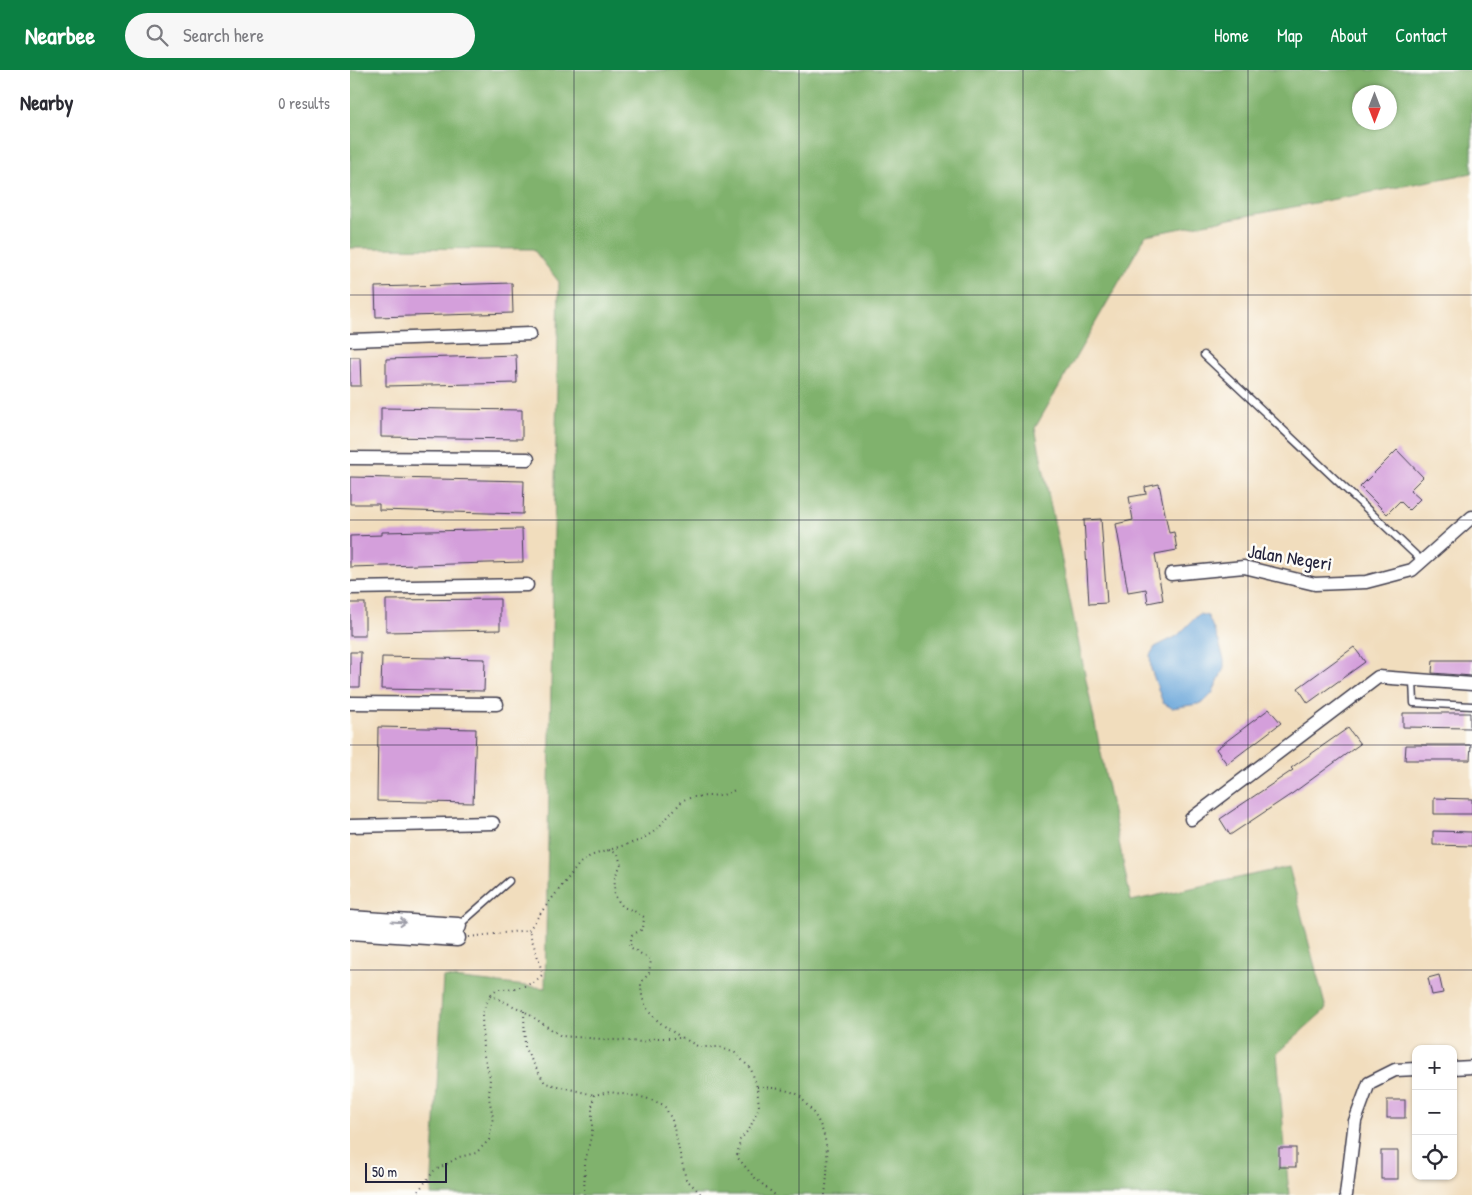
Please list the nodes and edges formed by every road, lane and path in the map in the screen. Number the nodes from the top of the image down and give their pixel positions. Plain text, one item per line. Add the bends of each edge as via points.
1 (530, 334) dead end
2 (350, 340) edge
3 (1204, 355) dead end
4 (350, 458) edge
5 (528, 459) dead end
6 (1472, 517) edge
7 (1422, 561) junction
8 (1171, 574) dead end
9 (526, 585) dead end
10 (350, 588) edge
11 (1413, 680) junction
12 (1472, 684) edge
13 (350, 703) edge
14 (497, 704) dead end
15 (1472, 706) edge
16 (735, 790) dead end
17 (1191, 819) dead end
18 (493, 823) dead end
19 (350, 826) edge
20 (609, 850) junction
21 (509, 881) dead end
22 (350, 919) edge
23 (530, 930) junction
24 (350, 931) edge
25 (457, 932) junction
26 (490, 995) junction
27 (524, 1011) junction
28 (683, 1038) junction
29 (1472, 1067) edge
30 (1457, 1068) edge
31 (1412, 1069) edge
32 (757, 1087) junction
33 (594, 1095) junction
34 (415, 1195) edge
35 (584, 1195) edge
36 (702, 1195) edge
37 (775, 1195) edge
38 (825, 1195) edge
39 (1346, 1195) edge

1 - 2 street
3 - 7 lane
4 - 5 street
6 - 7 street, Jalan Negeri
7 - 8 street, Jalan Negeri via 1412,570 1366,582 1315,584 1244,567
9 - 10 street
11 - 12 street
11 - 15 lane via 1414,703
11 - 17 street via 1378,677
13 - 14 street
16 - 20 path via 723,795 693,796 683,800 656,830 641,840
18 - 19 street
20 - 23 path via 590,856 580,864
20 - 28 path via 618,854 620,864 615,876 614,895 623,907 644,917 643,929 632,935 630,947 651,960 649,974 641,983 641,995 648,1012
21 - 25 lane
22 -> 25 street
23 - 25 path
23 - 26 path via 542,975 536,982 517,988 497,989
24 - 25 street
26 - 27 path
26 - 34 path via 482,1013 483,1052 490,1077 489,1098 493,1117 489,1140 476,1153 459,1157 434,1171
27 - 28 path via 561,1036 643,1042 656,1038
27 - 33 path via 525,1049 545,1082
28 - 32 path via 699,1047 719,1047 735,1053 751,1069
29 - 30 street
31 - 39 street via 1395,1070 1369,1083 1355,1121
32 - 37 path via 760,1106 750,1128 740,1140 737,1157
32 - 38 path via 797,1094 816,1115 827,1145
33 - 35 path
33 - 36 path via 610,1092 646,1098 664,1105 672,1120 686,1179

